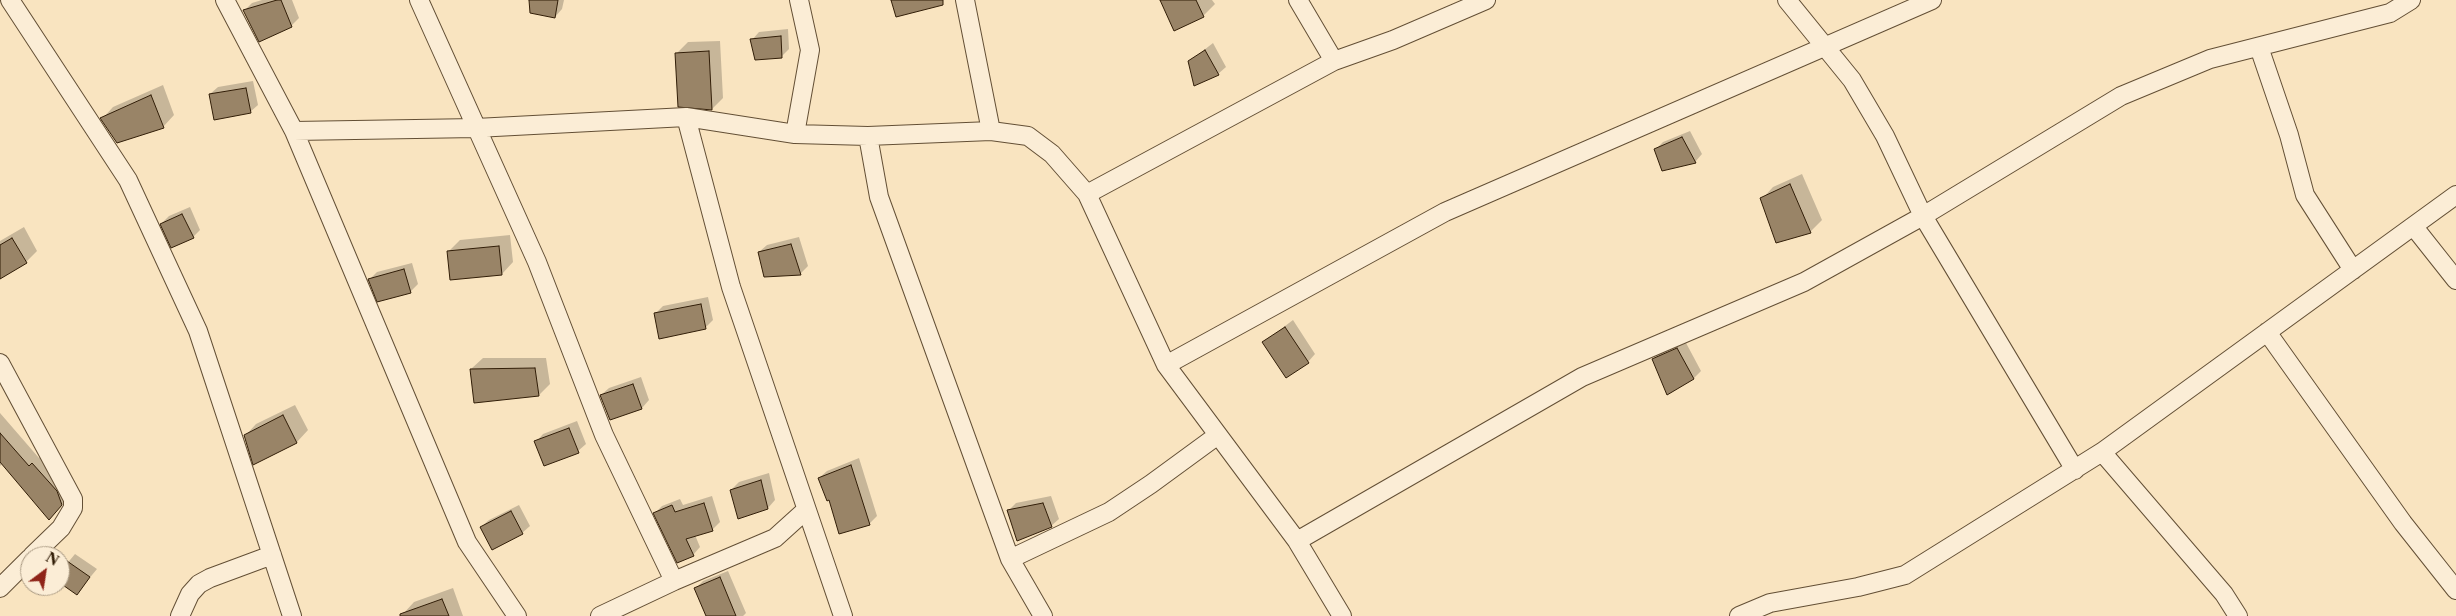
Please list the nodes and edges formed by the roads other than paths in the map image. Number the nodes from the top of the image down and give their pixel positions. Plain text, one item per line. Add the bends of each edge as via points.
1 (10, 0) edge
2 (225, 0) edge
3 (419, 0) edge
4 (798, 0) edge
5 (965, 0) edge
6 (1298, 0) edge
7 (1486, 0) edge
8 (1787, 0) edge
9 (1932, 0) edge
10 (2411, 0) edge
11 (1826, 45) junction
12 (2259, 47) junction
13 (1334, 61) junction
14 (686, 117) junction
15 (476, 128) junction
16 (294, 130) junction
17 (991, 131) junction
18 (795, 134) junction
19 (868, 136) junction
20 (1087, 194) junction
21 (2456, 194) edge
22 (1922, 216) junction
23 (2414, 227) junction
24 (2353, 270) junction
25 (2456, 280) edge
26 (2267, 332) junction
27 (1166, 365) junction
28 (2, 373) edge
29 (1218, 435) junction
30 (2102, 452) junction
31 (2075, 470) junction
32 (806, 510) junction
33 (1297, 541) junction
34 (42, 546) edge
35 (272, 555) junction
36 (1010, 559) junction
37 (20, 568) edge
38 (674, 580) junction
39 (0, 588) edge
40 (2456, 590) edge
41 (180, 616) edge
42 (292, 616) edge
43 (517, 616) edge
44 (600, 616) edge
45 (843, 616) edge
46 (1043, 616) edge
47 (1342, 616) edge
48 (1739, 616) edge
49 (2238, 616) edge

1 - 35 street via 128,180 198,331
2 - 16 street
3 - 15 street
4 - 18 street via 810,50
5 - 17 street
6 - 13 street
7 - 13 street
8 - 11 street
9 - 11 street
10 - 12 street via 2390,13
11 - 22 street via 1852,80 1885,136
11 - 27 street via 1445,212
12 - 22 street via 2210,59 2122,96
12 - 24 street via 2289,135 2305,195
13 - 20 street
14 - 15 street
14 - 18 street
14 - 32 street via 731,287
15 - 16 street
15 - 38 street via 537,262 604,435
16 - 43 street via 467,542
17 - 19 street
17 - 20 street via 1028,136 1052,154
18 - 19 street
19 - 36 street via 879,197
20 - 27 street
21 - 23 street
22 - 31 street
22 - 33 street via 1804,282 1582,377
23 - 24 street
23 - 25 street
24 - 26 street
26 - 30 street
26 - 40 street via 2403,523
27 - 29 street
28 - 34 street via 73,500 73,508 61,528
29 - 33 street
29 - 36 street via 1108,512
30 - 31 street
30 - 49 street via 2224,594
31 - 48 street via 1904,575 1770,603
32 - 38 street via 775,538
32 - 45 street
33 - 47 street
35 - 41 street via 199,584 190,594
35 - 42 street
36 - 46 street
37 - 39 street
38 - 44 street

